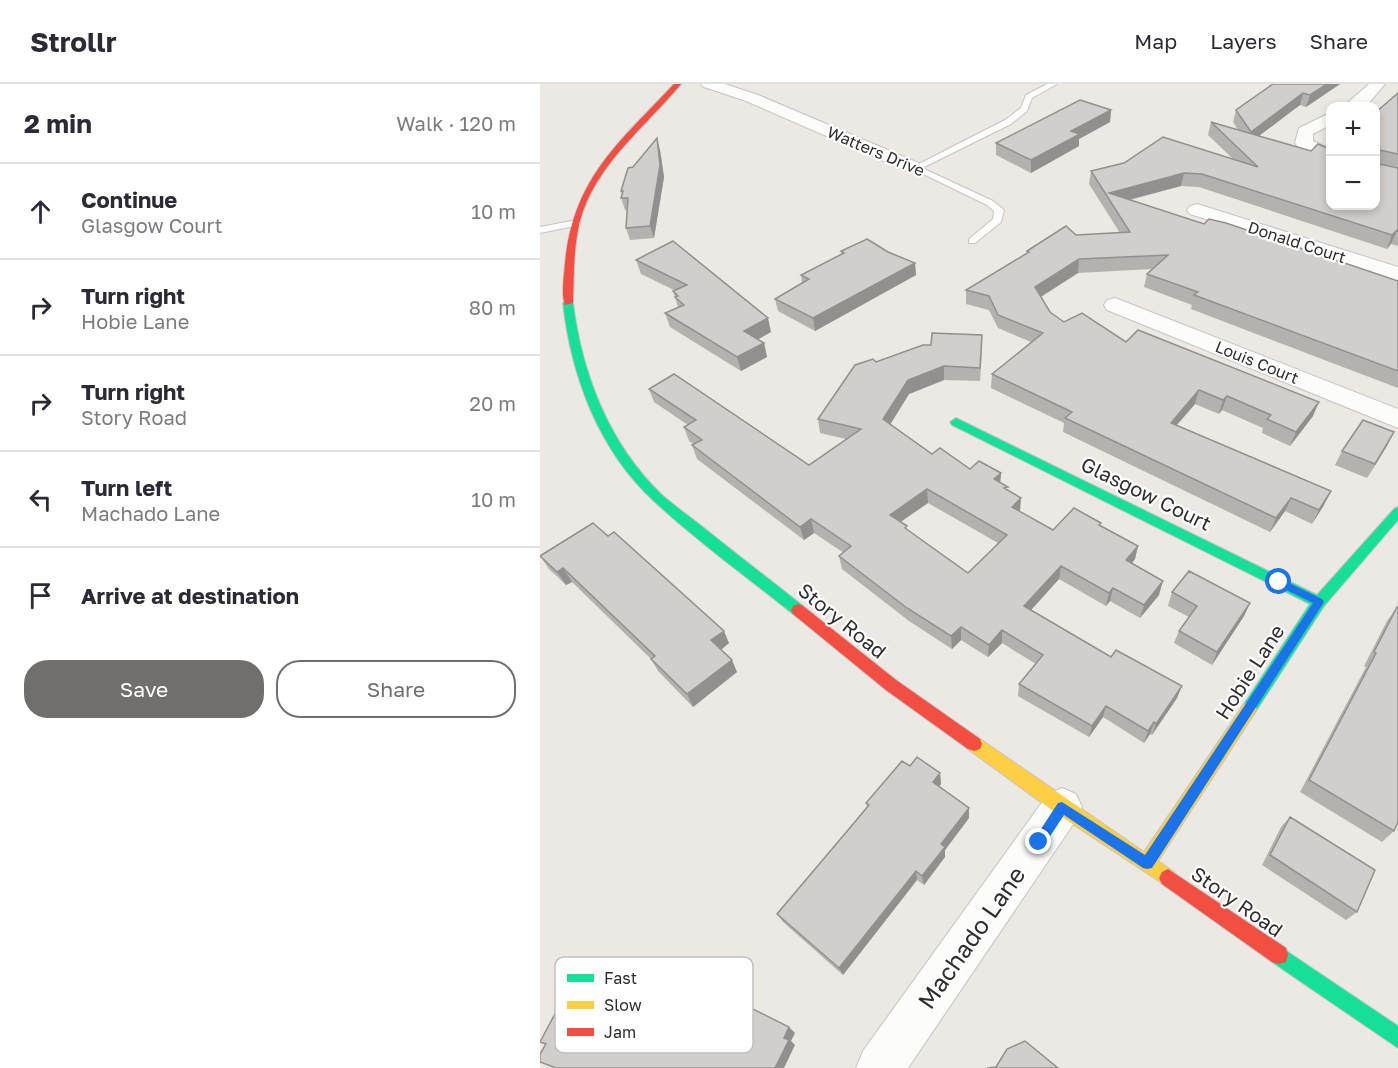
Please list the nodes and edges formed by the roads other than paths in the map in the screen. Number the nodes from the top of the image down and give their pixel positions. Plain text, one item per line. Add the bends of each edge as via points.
1 (678, 84) edge
2 (709, 84) edge
3 (1053, 84) edge
4 (1377, 84) edge
5 (1360, 102) edge
6 (1326, 120) edge
7 (1326, 154) edge
8 (915, 168) junction
9 (1197, 210) dead end
10 (577, 223) junction
11 (540, 230) edge
12 (972, 241) dead end
13 (1398, 274) edge
14 (1115, 305) dead end
15 (1398, 419) edge
16 (956, 422) dead end
17 (1398, 512) edge
18 (1319, 602) junction
19 (1062, 807) junction
20 (1147, 863) junction
21 (1398, 1038) edge
22 (880, 1068) edge

1 - 10 street, Story Road via 595,182 580,207
2 - 8 street, Watters Drive via 752,98
3 - 8 lane via 1029,97 1024,110 1008,122
4 - 5 street
6 - 7 street via 1305,132 1304,143
8 - 12 lane, Watters Drive via 999,210 998,220
9 - 13 street, Donald Court
10 - 11 lane
10 - 19 street, Story Road via 568,310 572,338 600,419 615,449 634,474 658,498 891,685
14 - 15 street, Louis Court
16 - 18 street, Glasgow Court
17 - 18 street, Hobie Lane
18 - 20 street, Hobie Lane
19 - 20 street, Story Road
19 - 22 street, Machado Lane
20 - 21 street, Story Road

